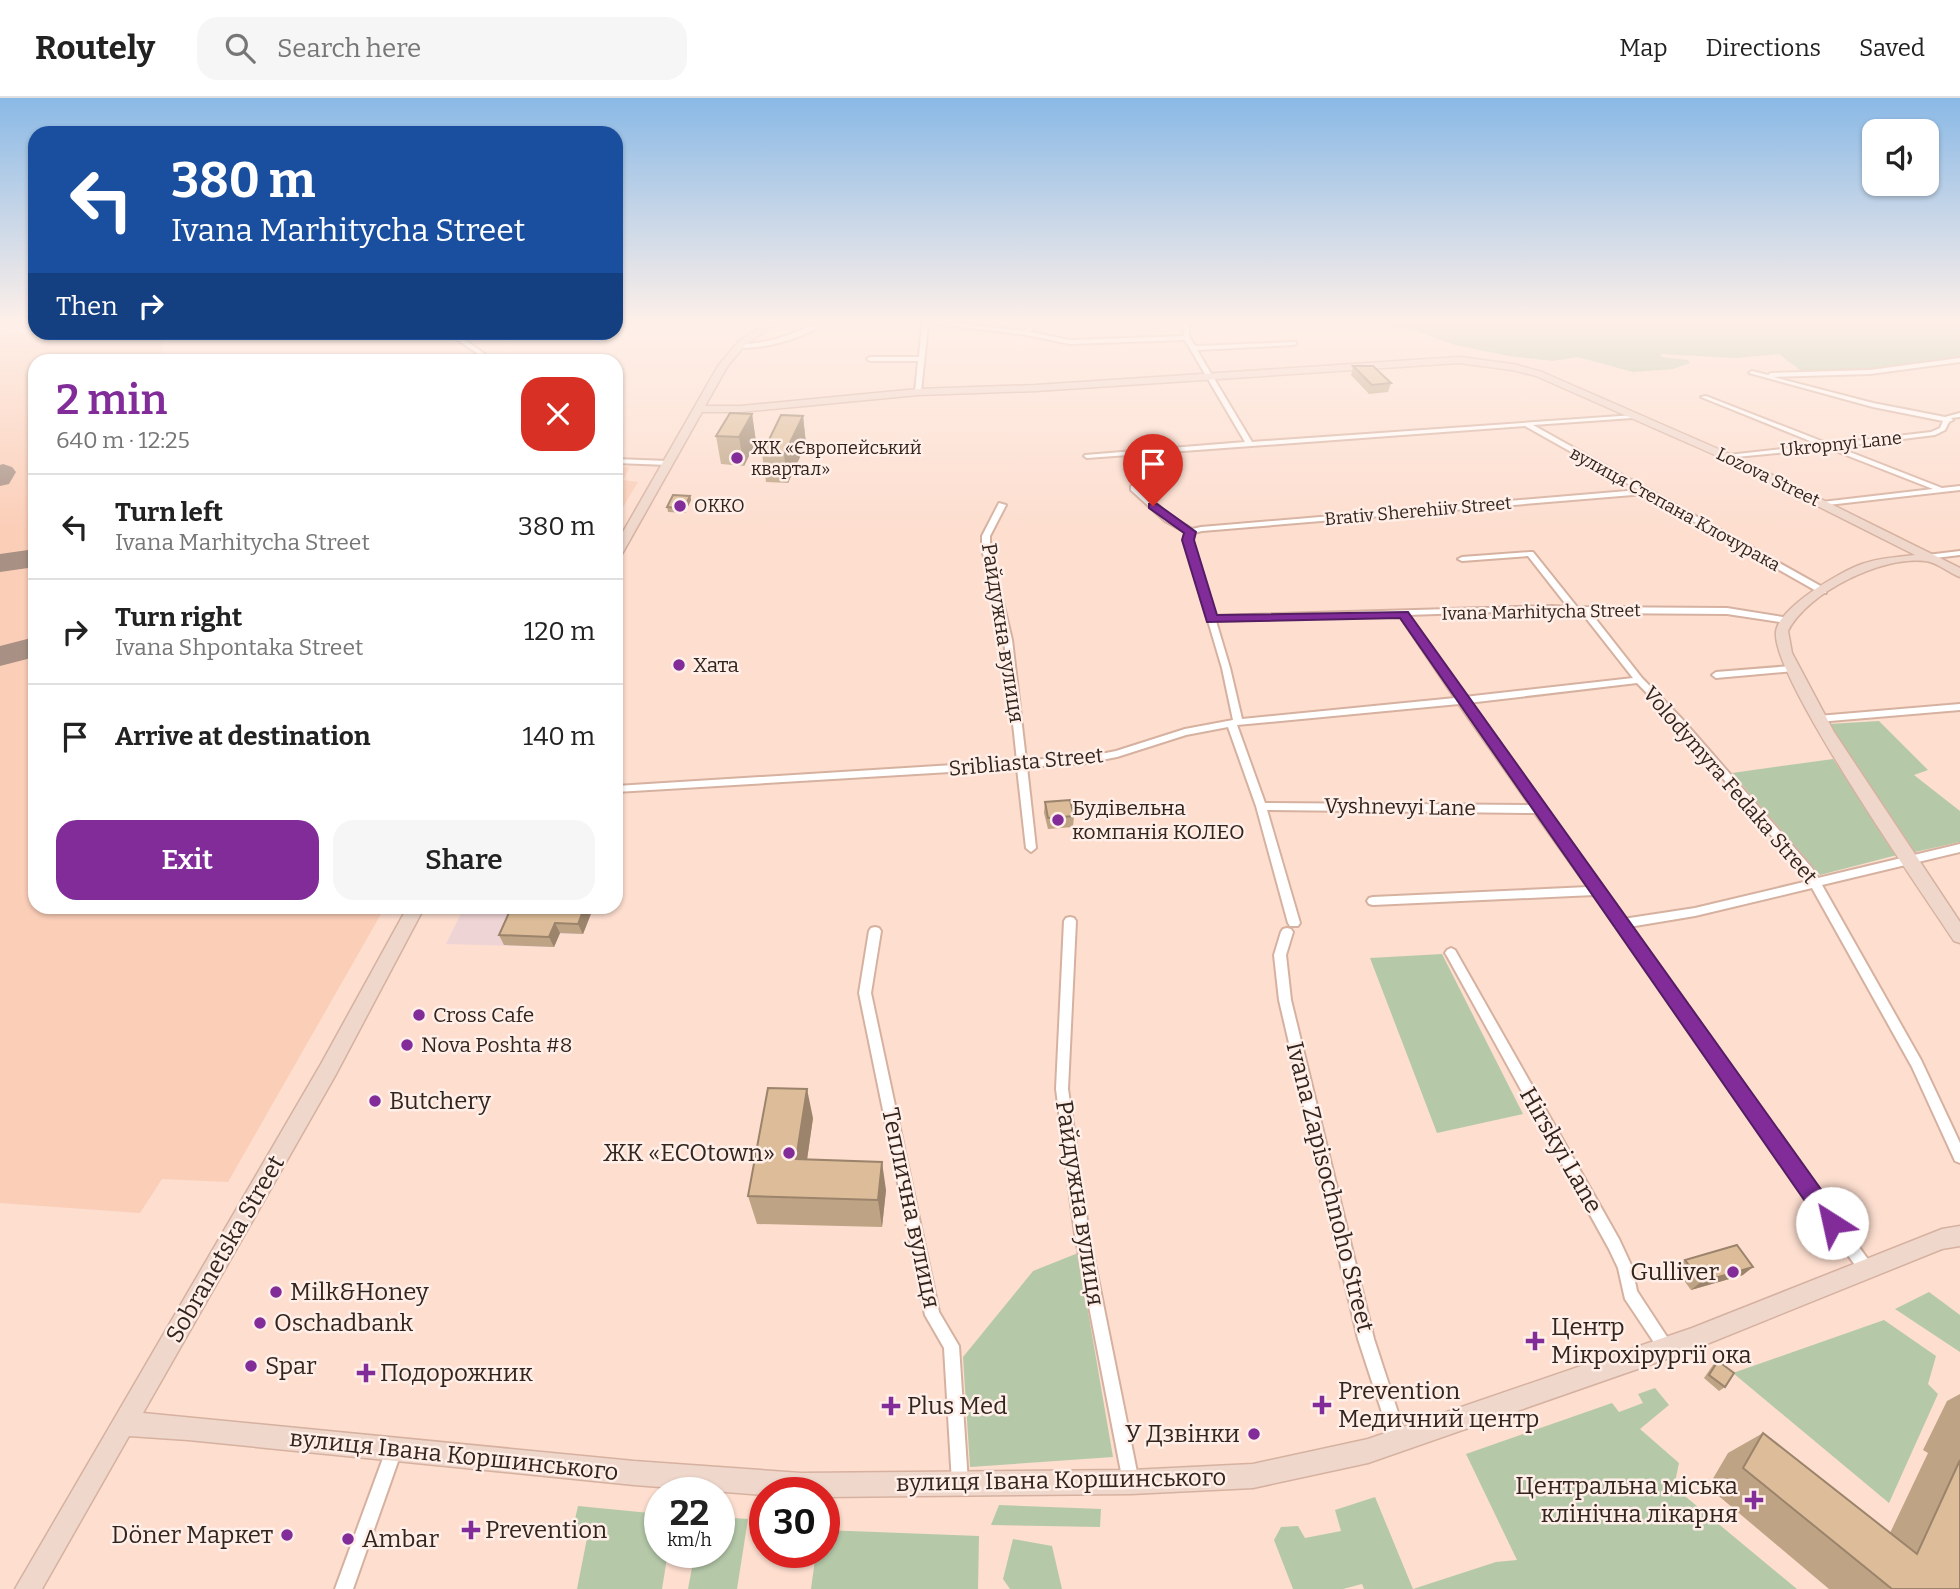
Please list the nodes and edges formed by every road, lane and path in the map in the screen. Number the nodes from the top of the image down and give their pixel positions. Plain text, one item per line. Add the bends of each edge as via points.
1 (709, 390) edge
2 (1004, 390) edge
3 (1219, 390) edge
4 (1574, 390) edge
5 (1815, 390) edge
6 (918, 392) joint
7 (1704, 397) dead end
8 (698, 409) junction
9 (1960, 415) edge
10 (1632, 416) junction
11 (1945, 420) junction
12 (1960, 422) edge
13 (1528, 425) junction
14 (1830, 444) junction
15 (1250, 445) junction
16 (1087, 456) dead end
17 (1728, 457) junction
18 (623, 461) edge
19 (668, 463) junction
20 (1134, 488) dead end
21 (1960, 488) edge
22 (1939, 489) junction
23 (1948, 489) junction
24 (1645, 492) junction
25 (1960, 494) edge
26 (1822, 504) junction
27 (1002, 505) dead end
28 (1191, 532) junction
29 (623, 542) edge
30 (1960, 553) edge
31 (1927, 557) junction
32 (1462, 559) dead end
33 (1960, 573) edge
34 (1823, 591) junction
35 (1579, 609) junction
36 (1403, 615) junction
37 (1211, 619) junction
38 (1786, 620) junction
39 (1791, 669) junction
40 (1716, 675) dead end
41 (1639, 680) junction
42 (1464, 700) junction
43 (1960, 707) edge
44 (1818, 719) junction
45 (1234, 722) junction
46 (1020, 764) junction
47 (623, 789) edge
48 (1261, 806) junction
49 (1539, 808) junction
50 (1031, 848) dead end
51 (1960, 848) edge
52 (1910, 858) junction
53 (1814, 882) junction
54 (1598, 891) junction
55 (1373, 901) dead end
56 (413, 914) edge
57 (1070, 921) dead end
58 (1622, 924) junction
59 (875, 932) dead end
60 (1960, 936) edge
61 (1451, 953) dead end
62 (1960, 1157) edge
63 (1960, 1236) edge
64 (1867, 1270) junction
65 (1666, 1348) junction
66 (124, 1424) junction
67 (1399, 1440) junction
68 (394, 1449) junction
69 (1130, 1482) junction
70 (960, 1483) junction
71 (28, 1589) edge
72 (344, 1589) edge

1 - 8 street
2 - 6 street, Lozova Street
3 - 15 street
4 - 10 street, Lozova Street
5 - 11 street
6 - 8 street, Lozova Street
7 - 14 street
8 - 19 street
9 - 11 street, Ukropnyi Lane
10 - 13 street
10 - 17 street, Lozova Street
11 - 12 street
11 - 14 street, Ukropnyi Lane via 1943,429 1933,434
13 - 15 street
13 - 24 street, вулиця Степана Клочурака
14 - 17 street, Ukropnyi Lane
14 - 22 street
15 - 16 street
17 - 26 street, Lozova Street
18 - 19 street
19 - 29 street
20 - 28 street via 1168,519
21 - 23 street
22 - 23 street
22 - 26 street
23 - 25 street
24 - 28 street, Brativ Sherehiiv Street
24 - 34 street, вулиця Степана Клочурака
26 - 31 street, Lozova Street
27 - 46 street, Райдужна вулиця via 986,536 986,549 1008,640
28 - 37 street, Ivana Zapisochnoho Street via 1188,540
30 - 31 street
31 - 33 street, Lozova Street
31 - 34 street via 1860,568
32 - 35 street, Volodymyra Fedaka Street via 1530,554
34 - 38 street
35 - 36 street, Ivana Marhitycha Street
35 - 38 street, Ivana Marhitycha Street via 1727,611
35 - 41 street, Volodymyra Fedaka Street
36 - 37 street, Ivana Marhitycha Street
36 - 42 street
37 - 45 street, Ivana Zapisochnoho Street via 1235,700
38 - 39 street via 1780,634
39 - 40 street
39 - 44 street
41 - 42 street, Sribliasta Street
41 - 53 street, Volodymyra Fedaka Street
42 - 45 street, Sribliasta Street
42 - 49 street
43 - 44 street
44 - 52 street
45 - 46 street, Sribliasta Street via 1106,757
45 - 48 street, Ivana Zapisochnoho Street
46 - 47 street, Sribliasta Street
46 - 50 street, Райдужна вулиця
48 - 49 street, Vyshnevyi Lane
48 - 67 street, Ivana Zapisochnoho Street via 1291,927 1280,956 1285,1000 1366,1339
49 - 54 street
51 - 52 street
52 - 53 street
52 - 60 street
53 - 58 street via 1695,912
53 - 62 street, Volodymyra Fedaka Street via 1917,1064
54 - 55 street
54 - 58 street
56 - 66 street, Sobranetska Street
57 - 69 street, Райдужна вулиця via 1062,1089 1082,1234
58 - 64 street
59 - 70 street, Теплична вулиця via 865,993 932,1315 951,1346
61 - 65 street, Hirskyi Lane via 1614,1244 1630,1294
63 - 64 street, вулиця Івана Коршинського
64 - 65 street, вулиця Івана Коршинського
65 - 67 street, вулиця Івана Коршинського
66 - 68 street, вулиця Івана Коршинського
66 - 71 street, Sobranetska Street
67 - 69 street, вулиця Івана Коршинського via 1262,1474
68 - 70 street, вулиця Івана Коршинського via 736,1482
68 - 72 street
69 - 70 street, вулиця Івана Коршинського

